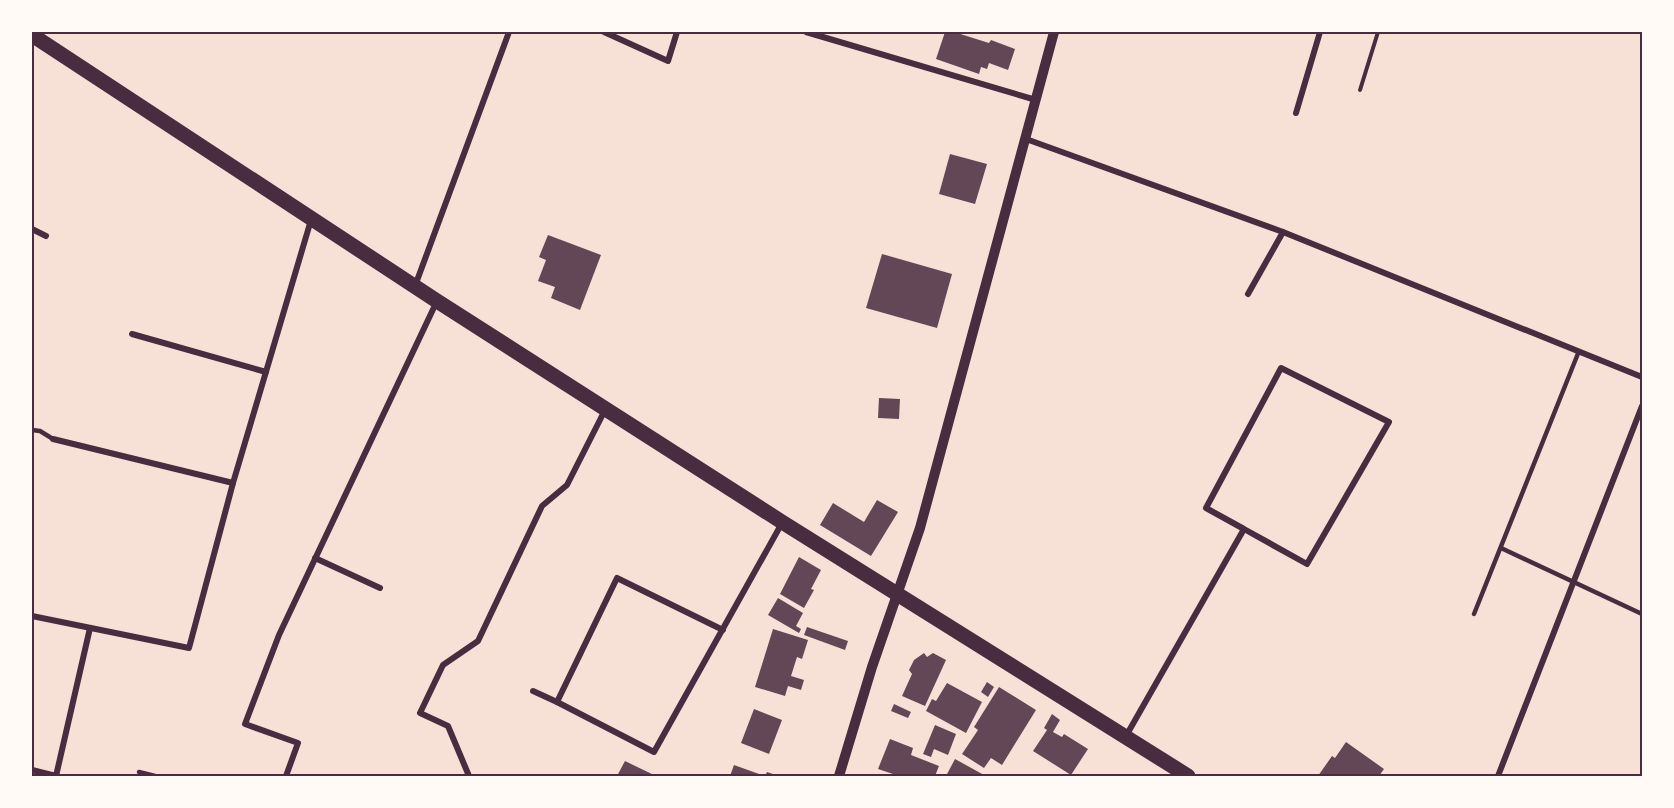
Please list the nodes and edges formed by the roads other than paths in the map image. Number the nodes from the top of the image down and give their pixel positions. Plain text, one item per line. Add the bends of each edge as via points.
1 (508, 32) edge
2 (604, 32) edge
3 (677, 32) edge
4 (806, 32) edge
5 (1054, 32) edge
6 (1320, 32) edge
7 (32, 35) edge
8 (1036, 100) junction
9 (1296, 113) dead end
10 (1026, 139) junction
11 (312, 219) junction
12 (32, 229) edge
13 (1282, 232) junction
14 (46, 236) dead end
15 (415, 286) junction
16 (1248, 294) dead end
17 (437, 301) junction
18 (132, 334) dead end
19 (1579, 351) junction
20 (266, 372) junction
21 (1642, 376) edge
22 (1642, 406) edge
23 (606, 409) junction
24 (32, 429) edge
25 (53, 439) joint
26 (233, 483) junction
27 (782, 522) junction
28 (1244, 529) junction
29 (1501, 548) junction
30 (315, 558) junction
31 (1574, 581) junction
32 (380, 588) dead end
33 (898, 594) junction
34 (1474, 614) dead end
35 (1642, 614) edge
36 (32, 616) edge
37 (90, 628) junction
38 (723, 630) junction
39 (533, 691) dead end
40 (557, 702) junction
41 (1126, 737) junction
42 (32, 770) edge
43 (139, 772) dead end
44 (155, 777) edge
45 (286, 777) edge
46 (469, 777) edge
47 (839, 777) edge
48 (1188, 777) edge
49 (1498, 777) edge

1 - 15 street
2 - 3 street via 668,61
4 - 8 street
5 - 8 street
6 - 9 street
7 - 11 main road
8 - 10 street
10 - 13 street
10 - 33 street via 920,528
11 - 15 main road
11 - 20 street
12 - 14 street
13 - 16 street
13 - 19 street
15 - 17 main road
17 - 23 main road
17 - 30 street
18 - 20 street
19 - 21 street
19 - 29 lane
20 - 26 street
22 - 31 street
23 - 27 main road
23 - 46 street via 567,485 542,506 478,641 442,665 420,713 448,726
24 - 25 lane
25 - 26 street
26 - 37 street via 189,648
27 - 33 main road
27 - 38 street
28 - 28 street via 1206,508 1281,368 1389,422 1308,564
28 - 41 street
29 - 31 lane
29 - 34 lane
30 - 32 street
30 - 45 street via 244,724 298,743
31 - 35 lane
31 - 49 street
33 - 41 main road
33 - 47 street
36 - 37 street
37 - 42 street via 56,776
38 - 40 street via 654,752
38 - 40 street via 617,578
39 - 40 street
41 - 48 main road
43 - 44 lane

